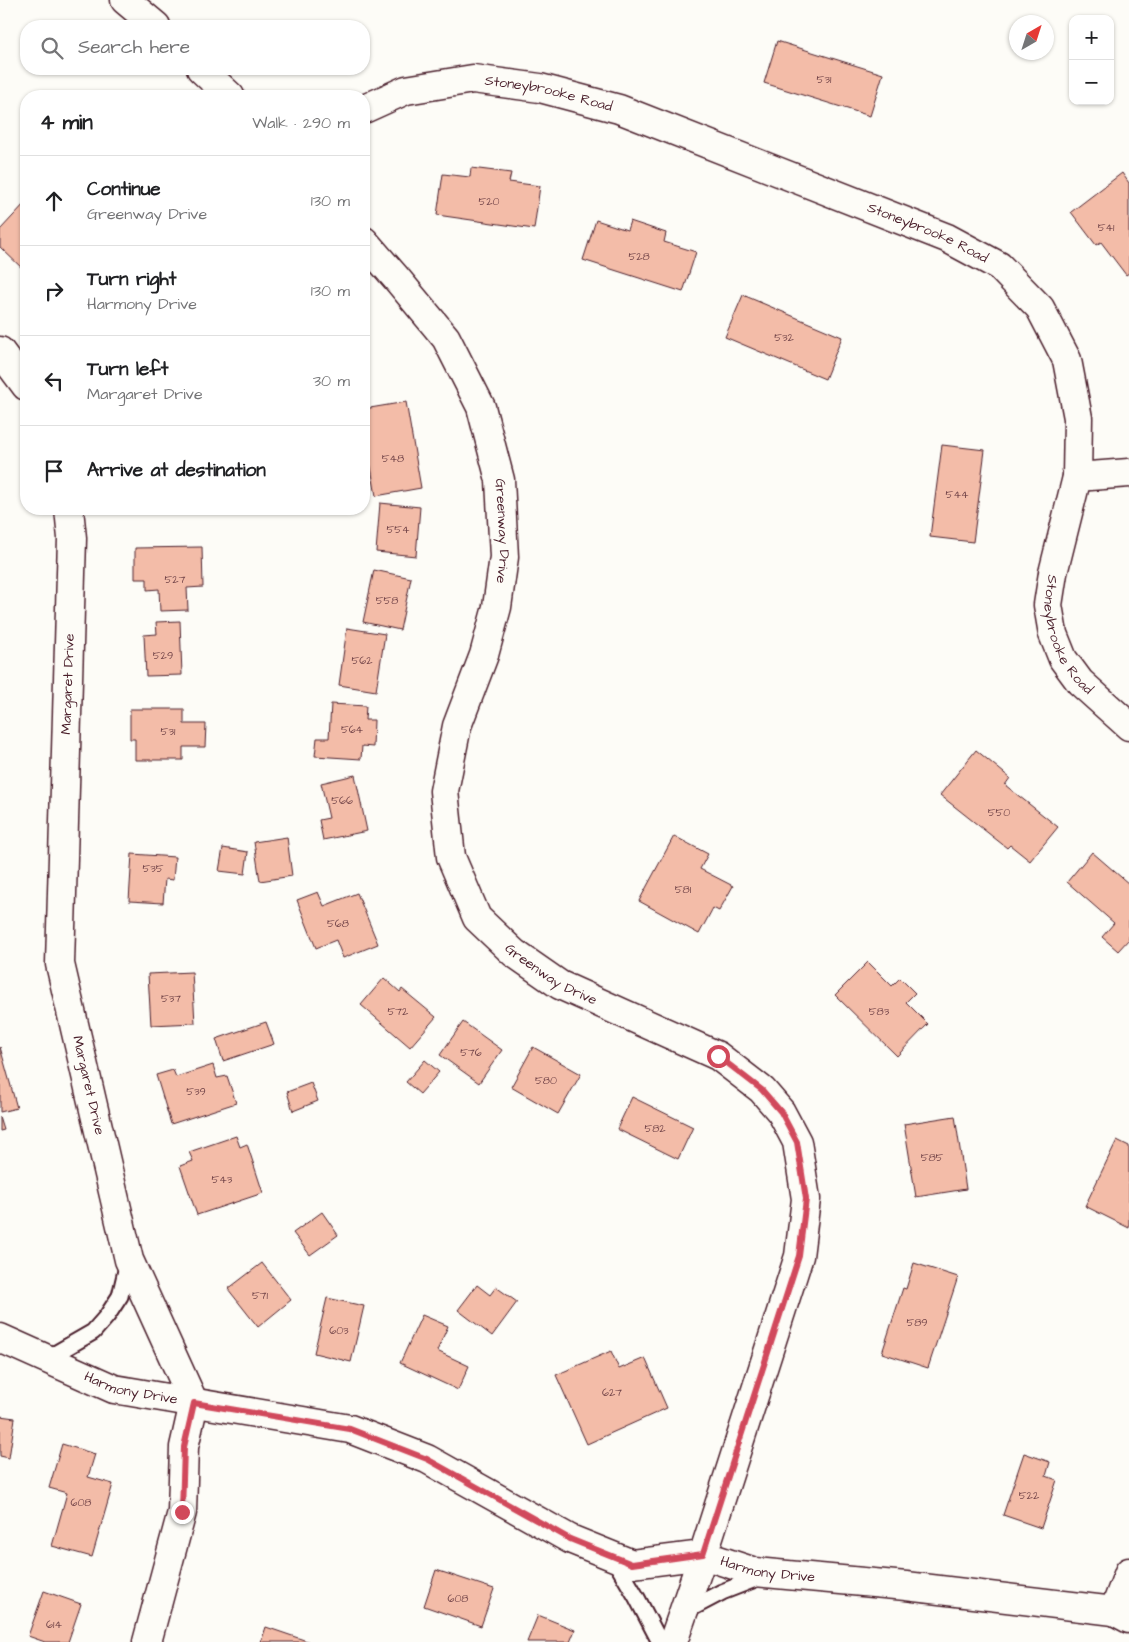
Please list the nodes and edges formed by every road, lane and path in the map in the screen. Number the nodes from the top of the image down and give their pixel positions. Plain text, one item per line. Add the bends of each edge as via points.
1 (125, 0) edge
2 (149, 20) edge
3 (207, 75) edge
4 (224, 90) edge
5 (370, 105) edge
6 (370, 248) edge
7 (0, 352) edge
8 (20, 378) edge
9 (1129, 473) edge
10 (1077, 477) junction
11 (70, 515) edge
12 (1129, 726) edge
13 (129, 1260) junction
14 (0, 1338) edge
15 (46, 1359) junction
16 (194, 1403) junction
17 (703, 1554) junction
18 (612, 1556) junction
19 (1129, 1572) edge
20 (770, 1574) junction
21 (683, 1613) junction
22 (1121, 1615) edge
23 (147, 1642) edge
24 (660, 1642) edge
25 (673, 1642) edge

1 - 2 street
3 - 4 street
5 - 10 street, Stoneybrooke Road via 406,90 473,79 540,88 619,109 947,238 998,266 1040,308 1067,360 1078,418
6 - 17 street, Greenway Drive via 446,338 481,406 500,480 504,557 497,607 484,655 457,726 444,791 451,857 477,918 514,954 560,985 718,1056 762,1090 781,1112 797,1142 806,1199 799,1256
7 - 8 street
9 - 10 street
10 - 12 street, Stoneybrooke Road via 1052,573 1048,605 1053,634 1063,658 1080,682
11 - 13 street, Margaret Drive via 72,538 60,964
13 - 15 lane via 120,1296 107,1316 93,1332
13 - 16 street, Margaret Drive
14 - 15 street, Harmony Drive
15 - 16 street, Harmony Drive via 114,1390
16 - 18 street, Harmony Drive via 350,1429 427,1459 570,1539
16 - 23 street via 184,1447 182,1512
17 - 18 street, Harmony Drive via 632,1564
17 - 20 street, Harmony Drive
17 - 21 street, Greenway Drive
18 - 24 lane
19 - 22 street
20 - 21 lane via 722,1592
20 - 22 street, Harmony Drive via 906,1586
21 - 25 street, Greenway Drive

